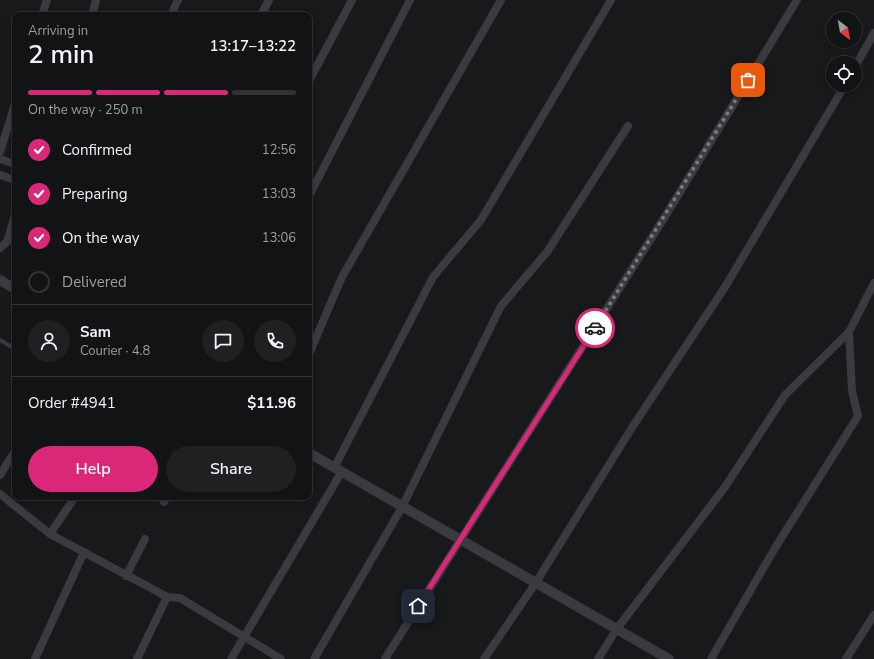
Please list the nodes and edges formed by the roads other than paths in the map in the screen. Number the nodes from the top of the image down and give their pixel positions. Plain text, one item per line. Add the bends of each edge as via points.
1 (47, 0) edge
2 (96, 0) edge
3 (178, 0) edge
4 (269, 0) edge
5 (352, 0) edge
6 (410, 0) edge
7 (501, 0) edge
8 (611, 0) edge
9 (797, 0) edge
10 (43, 12) edge
11 (93, 12) edge
12 (172, 12) edge
13 (263, 12) edge
14 (874, 34) edge
15 (861, 56) edge
16 (312, 75) edge
17 (841, 92) edge
18 (12, 114) edge
19 (628, 126) dead end
20 (0, 152) edge
21 (0, 159) edge
22 (12, 163) edge
23 (0, 175) edge
24 (12, 179) edge
25 (312, 190) edge
26 (12, 224) edge
27 (0, 248) edge
28 (0, 280) edge
29 (874, 282) edge
30 (12, 287) edge
31 (849, 332) junction
32 (0, 340) edge
33 (12, 347) edge
34 (312, 347) edge
35 (312, 455) edge
36 (12, 456) edge
37 (338, 470) junction
38 (0, 475) edge
39 (0, 494) edge
40 (73, 500) edge
41 (402, 507) junction
42 (50, 534) junction
43 (146, 539) dead end
44 (460, 541) junction
45 (84, 552) junction
46 (126, 576) junction
47 (535, 584) junction
48 (168, 597) junction
49 (874, 615) edge
50 (616, 630) junction
51 (243, 637) junction
52 (35, 659) edge
53 (137, 659) edge
54 (231, 659) edge
55 (281, 659) edge
56 (314, 659) edge
57 (385, 659) edge
58 (484, 659) edge
59 (598, 659) edge
60 (669, 659) edge
61 (711, 659) edge
62 (846, 659) edge

1 - 10 street
2 - 11 street
3 - 12 street
4 - 13 street
5 - 16 street
6 - 25 street
7 - 34 street via 342,277
8 - 37 street via 481,220 433,277
9 - 44 street via 666,215
14 - 15 street
17 - 47 street via 725,287 633,426
18 - 20 street
19 - 41 street via 547,252 501,306
21 - 22 street
23 - 24 street
26 - 27 street via 6,242
28 - 30 street
29 - 31 street
31 - 50 street via 785,395 725,488
31 - 61 street via 852,391 858,416 774,548
32 - 33 lane
35 - 37 street
36 - 38 street
37 - 41 street
37 - 51 street
39 - 42 street
40 - 42 street
41 - 44 street
41 - 56 street
42 - 45 street
43 - 46 street
44 - 47 street
44 - 57 street
45 - 46 street
45 - 52 street
46 - 48 street
47 - 50 street
47 - 58 street
48 - 51 street via 180,598
48 - 53 street
49 - 62 street
50 - 59 street
50 - 60 street
51 - 54 street
51 - 55 street

